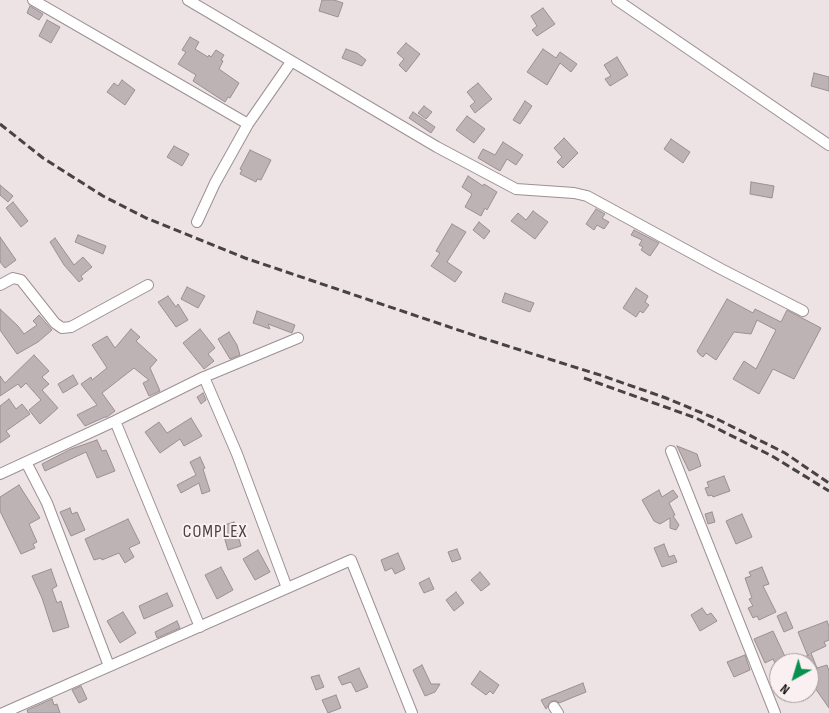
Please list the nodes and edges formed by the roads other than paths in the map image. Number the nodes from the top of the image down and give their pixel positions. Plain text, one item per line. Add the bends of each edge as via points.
1 (33, 0) edge
2 (188, 0) edge
3 (617, 0) edge
4 (291, 62) junction
5 (248, 124) junction
6 (829, 145) edge
7 (197, 222) dead end
8 (0, 285) edge
9 (148, 285) dead end
10 (803, 311) dead end
11 (298, 338) dead end
12 (204, 377) junction
13 (115, 421) junction
14 (671, 451) dead end
15 (26, 462) junction
16 (0, 474) edge
17 (287, 588) junction
18 (200, 627) junction
19 (109, 666) junction
20 (19, 710) edge
21 (3, 713) edge
22 (412, 713) edge
23 (775, 713) edge

1 - 5 street
2 - 4 street
3 - 6 street
4 - 5 street
4 - 10 street via 516,189 587,196 720,270
5 - 7 street
8 - 9 street via 13,278 21,280 54,323 62,328 71,327
11 - 12 street
12 - 13 street
12 - 17 street via 237,454
13 - 15 street
13 - 18 street
14 - 23 street
15 - 16 street
15 - 19 street via 47,502
17 - 18 street
17 - 22 street via 351,560
18 - 19 street
19 - 20 street
20 - 21 street

